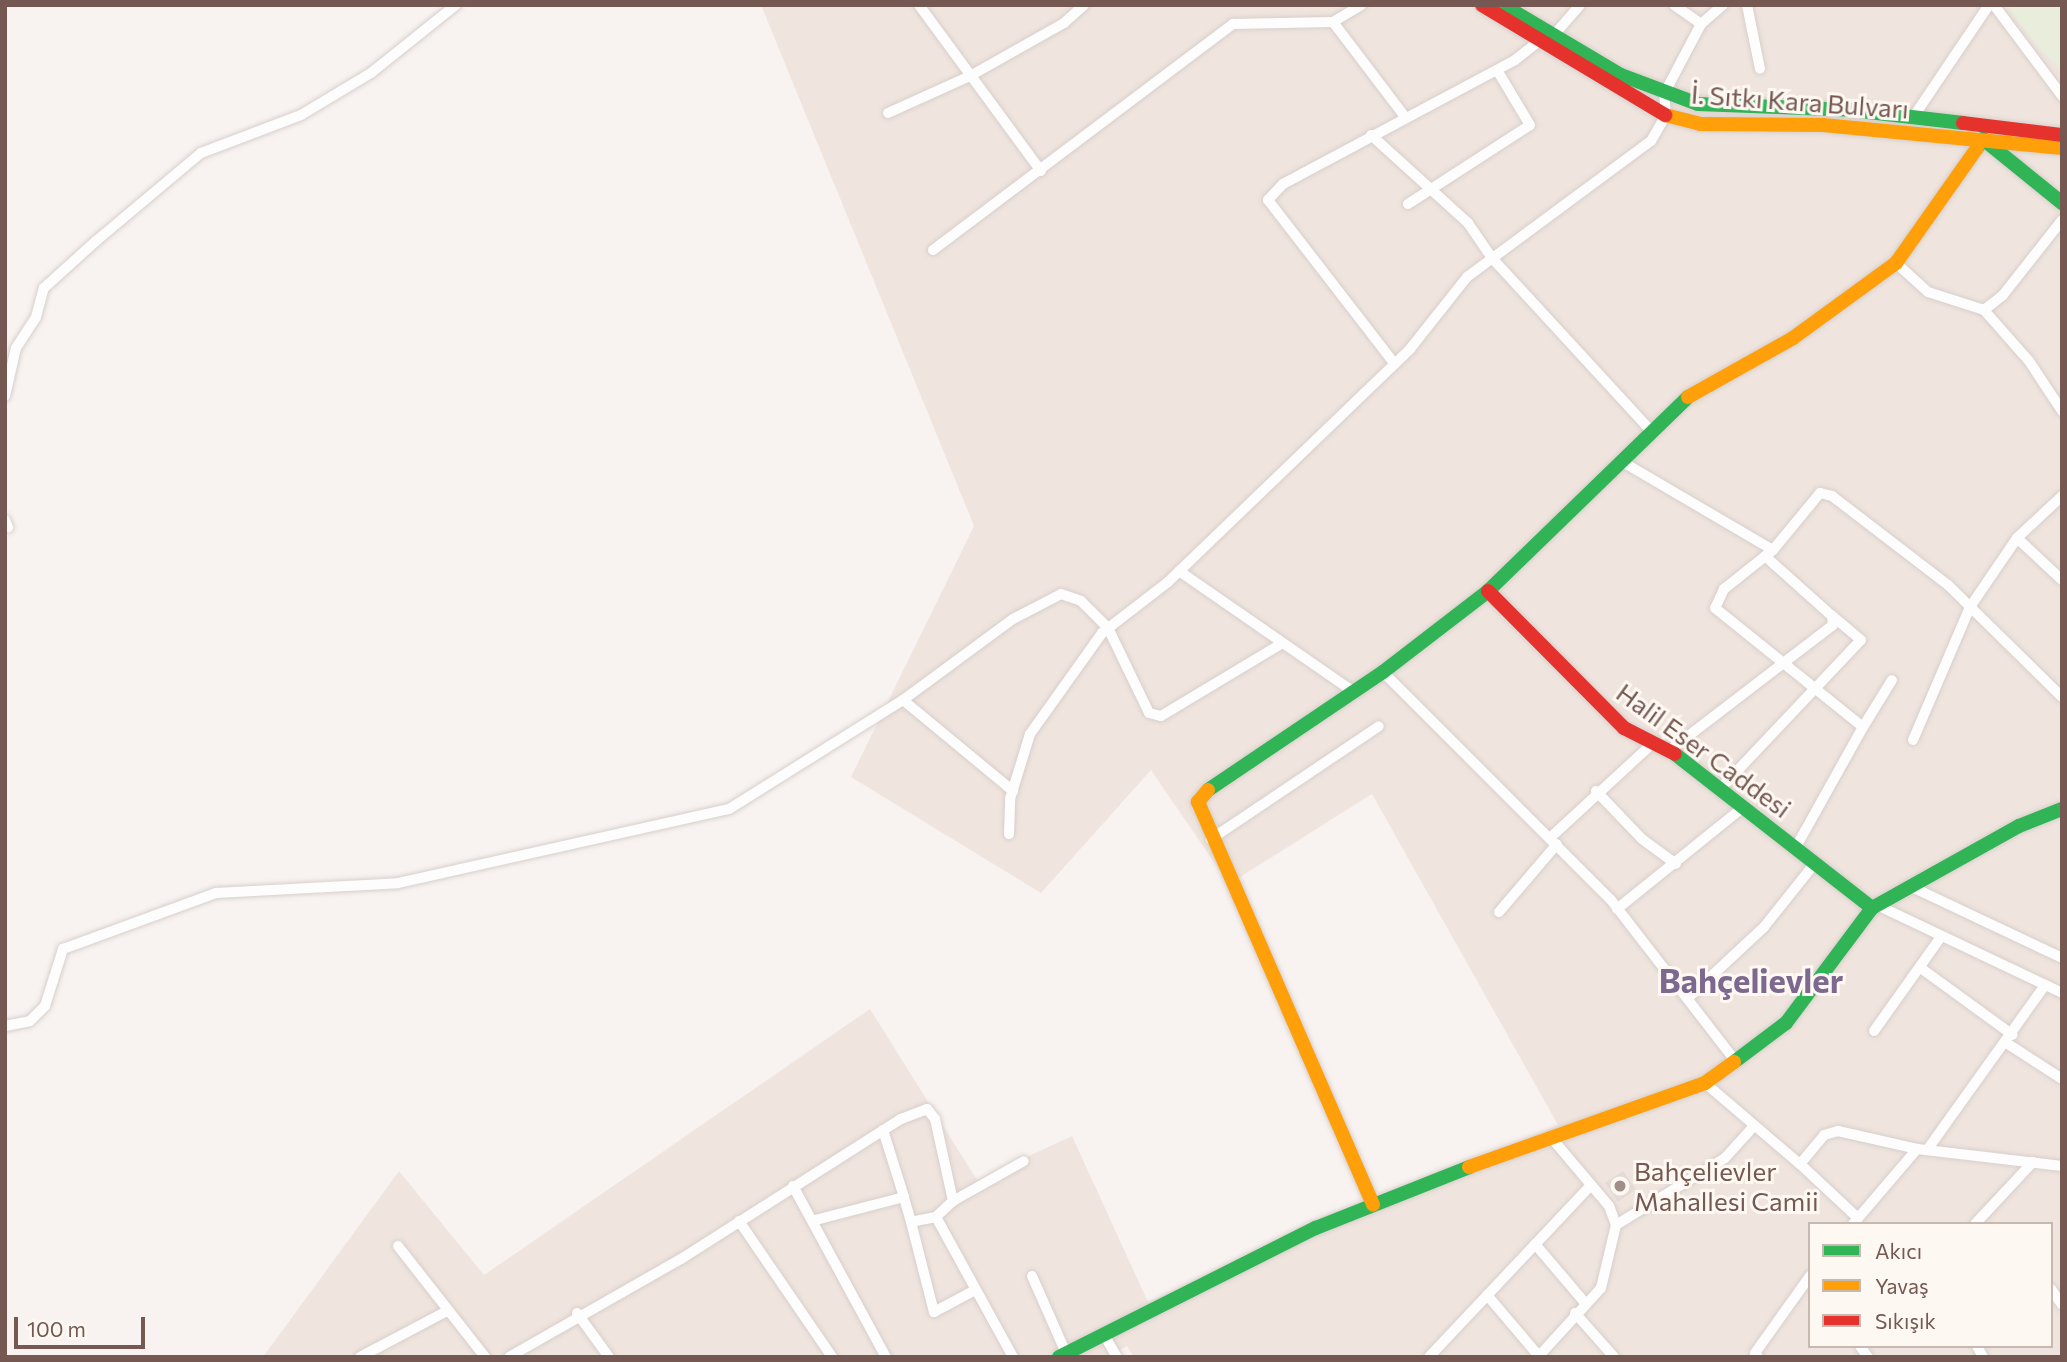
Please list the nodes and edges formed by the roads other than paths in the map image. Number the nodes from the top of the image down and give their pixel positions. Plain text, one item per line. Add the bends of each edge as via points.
1 (919, 5) edge
2 (1084, 5) edge
3 (1361, 5) edge
4 (1482, 5) edge
5 (1503, 5) edge
6 (1580, 5) edge
7 (1674, 5) edge
8 (1723, 5) edge
9 (1747, 5) edge
10 (1989, 5) edge
11 (1994, 5) edge
12 (449, 7) edge
13 (1333, 22) junction
14 (1701, 24) junction
15 (1548, 38) junction
16 (1497, 69) junction
17 (1760, 69) dead end
18 (970, 76) junction
19 (1664, 94) junction
20 (2062, 96) edge
21 (888, 113) dead end
22 (1666, 115) junction
23 (1405, 117) junction
24 (1912, 119) junction
25 (1371, 135) junction
26 (2062, 135) edge
27 (1983, 139) junction
28 (2062, 148) edge
29 (1041, 170) junction
30 (1429, 187) junction
31 (2062, 203) edge
32 (1408, 204) dead end
33 (2062, 220) edge
34 (933, 250) dead end
35 (1492, 258) junction
36 (1896, 263) junction
37 (1984, 310) junction
38 (1394, 363) junction
39 (5, 396) edge
40 (2062, 411) edge
41 (1650, 430) junction
42 (1621, 461) junction
43 (2062, 496) edge
44 (2017, 538) junction
45 (1769, 553) junction
46 (1179, 571) junction
47 (2061, 579) edge
48 (1488, 591) junction
49 (1970, 607) junction
50 (1832, 616) junction
51 (1108, 628) junction
52 (1279, 645) junction
53 (1779, 664) junction
54 (1383, 672) junction
55 (1892, 680) dead end
56 (1352, 691) junction
57 (1812, 691) junction
58 (2062, 697) edge
59 (903, 700) junction
60 (1378, 726) dead end
61 (1863, 727) junction
62 (1913, 740) dead end
63 (1654, 742) junction
64 (1670, 751) junction
65 (1720, 789) junction
66 (1013, 791) junction
67 (1596, 791) junction
68 (1742, 808) junction
69 (2062, 809) edge
70 (1009, 834) dead end
71 (1211, 839) junction
72 (1554, 841) junction
73 (1796, 847) junction
74 (1815, 863) junction
75 (1676, 864) junction
76 (1914, 888) junction
77 (1876, 907) junction
78 (1618, 909) junction
79 (1500, 912) dead end
80 (1940, 938) junction
81 (2062, 958) edge
82 (1922, 969) junction
83 (2045, 985) junction
84 (2062, 993) edge
85 (1689, 997) junction
86 (5, 1026) edge
87 (1874, 1031) dead end
88 (2011, 1040) junction
89 (1737, 1063) junction
90 (2062, 1079) edge
91 (1705, 1083) junction
92 (1753, 1127) junction
93 (883, 1130) junction
94 (1554, 1141) junction
95 (1922, 1150) junction
96 (1024, 1161) dead end
97 (2033, 1162) junction
98 (1800, 1164) junction
99 (2062, 1166) edge
100 (1591, 1185) junction
101 (793, 1186) junction
102 (904, 1197) junction
103 (953, 1200) junction
104 (1373, 1205) junction
105 (936, 1217) junction
106 (814, 1220) junction
107 (739, 1221) junction
108 (911, 1222) junction
109 (1855, 1222) edge
110 (1978, 1222) edge
111 (1616, 1225) junction
112 (1535, 1244) junction
113 (398, 1245) dead end
114 (1032, 1276) dead end
115 (1807, 1285) edge
116 (975, 1290) junction
117 (1487, 1295) junction
118 (1586, 1304) junction
119 (445, 1312) junction
120 (577, 1313) junction
121 (1575, 1313) junction
122 (1103, 1333) junction
123 (1063, 1355) edge
124 (1538, 1356) edge
125 (360, 1357) edge
126 (485, 1357) edge
127 (509, 1357) edge
128 (609, 1357) edge
129 (832, 1357) edge
130 (886, 1357) edge
131 (1013, 1357) edge
132 (1117, 1357) edge
133 (1429, 1357) edge
134 (1614, 1357) edge
135 (1758, 1357) edge

1 - 18 street
2 - 18 street via 1064,23
3 - 13 street
4 - 15 street, İ. Sıtkı Kara Bulvarı
5 - 15 street, İ. Sıtkı Kara Bulvarı
6 - 15 street
7 - 14 street
8 - 14 street
9 - 17 street
10 - 24 street
11 - 20 street
12 - 39 street via 371,73 301,115 201,153 96,242 44,288 37,317 16,348
13 - 23 street
13 - 29 street via 1233,24
14 - 19 street
15 - 16 street
15 - 19 street, İ. Sıtkı Kara Bulvarı
15 - 22 street, İ. Sıtkı Kara Bulvarı
16 - 23 street
16 - 30 street via 1530,125
18 - 21 street
18 - 29 street
19 - 22 street
19 - 24 street, İ. Sıtkı Kara Bulvarı via 1698,104 1851,110
22 - 27 street, İ. Sıtkı Kara Bulvarı via 1700,124 1823,124
22 - 35 street via 1651,141
23 - 25 street
24 - 26 street, İ. Sıtkı Kara Bulvarı
25 - 30 street
25 - 38 street via 1283,184 1268,200
27 - 28 street, İ. Sıtkı Kara Bulvarı
27 - 31 street
27 - 36 street
29 - 34 street
30 - 32 street
30 - 35 street via 1488,245
33 - 37 street via 2003,295
35 - 38 street via 1466,277
35 - 41 street
36 - 37 street via 1928,292
36 - 41 street via 1793,338 1676,402
37 - 40 street via 2029,361
38 - 46 street
41 - 42 street
42 - 45 street
42 - 48 street
43 - 44 street
44 - 47 street
44 - 49 street
45 - 49 street via 1820,493 1832,496
45 - 50 street
45 - 53 street via 1724,590 1715,608
46 - 51 street
46 - 52 street
48 - 54 street
48 - 63 street, Halil Eser Caddesi via 1565,674 1624,728
49 - 58 street
49 - 62 street
50 - 53 street via 1833,625 1821,637
50 - 57 street via 1861,640
51 - 52 street via 1142,708 1161,716
51 - 59 street via 1082,601 1061,594 1013,619
51 - 66 street via 1060,684 1030,734
52 - 56 street
53 - 57 street
53 - 64 street
54 - 56 street
54 - 72 street
55 - 61 street
56 - 71 street via 1214,782 1198,802
57 - 61 street
57 - 65 street
59 - 66 street
59 - 86 street via 729,809 398,883 216,893 120,924 63,949 45,1006 30,1021
60 - 71 street
61 - 73 street
63 - 64 street, Halil Eser Caddesi
63 - 67 street
64 - 65 street, Halil Eser Caddesi
65 - 68 street, Halil Eser Caddesi
66 - 70 street
67 - 72 street
67 - 75 street via 1642,839
68 - 73 street, Halil Eser Caddesi
68 - 75 street
69 - 76 street via 2019,826
71 - 104 street
72 - 78 street
72 - 79 street
73 - 74 street, Halil Eser Caddesi
74 - 77 street, Halil Eser Caddesi
74 - 85 street via 1764,927
75 - 78 street
76 - 77 street
76 - 81 street
77 - 80 street
77 - 89 street via 1786,1023
78 - 85 street
80 - 82 street
80 - 83 street
82 - 87 street
82 - 88 street
83 - 84 street
83 - 88 street
85 - 89 street
88 - 90 street
88 - 95 street
89 - 91 street
91 - 92 street
91 - 94 street
92 - 98 street
92 - 111 street via 1725,1158
93 - 101 street
93 - 102 street
93 - 103 street via 927,1109 935,1119
94 - 100 street
94 - 104 street via 1528,1144
95 - 97 street
95 - 98 street via 1838,1131 1824,1135
95 - 109 street
96 - 103 street
97 - 99 street
97 - 110 street
98 - 109 street
100 - 111 street via 1609,1206
100 - 112 street
101 - 106 street
101 - 107 street
102 - 106 street
102 - 108 street
103 - 105 street
104 - 122 street
105 - 108 street
105 - 116 street
106 - 130 street
107 - 120 street
107 - 129 street
108 - 116 street via 934,1312
111 - 118 street via 1601,1287
112 - 117 street
112 - 118 street
113 - 119 street
114 - 123 street
115 - 135 street via 1755,1353
116 - 131 street
117 - 124 street
117 - 133 street
118 - 121 street
119 - 125 street
119 - 126 street
120 - 127 street
120 - 128 street
121 - 124 street
121 - 134 street
122 - 123 street
122 - 132 street

